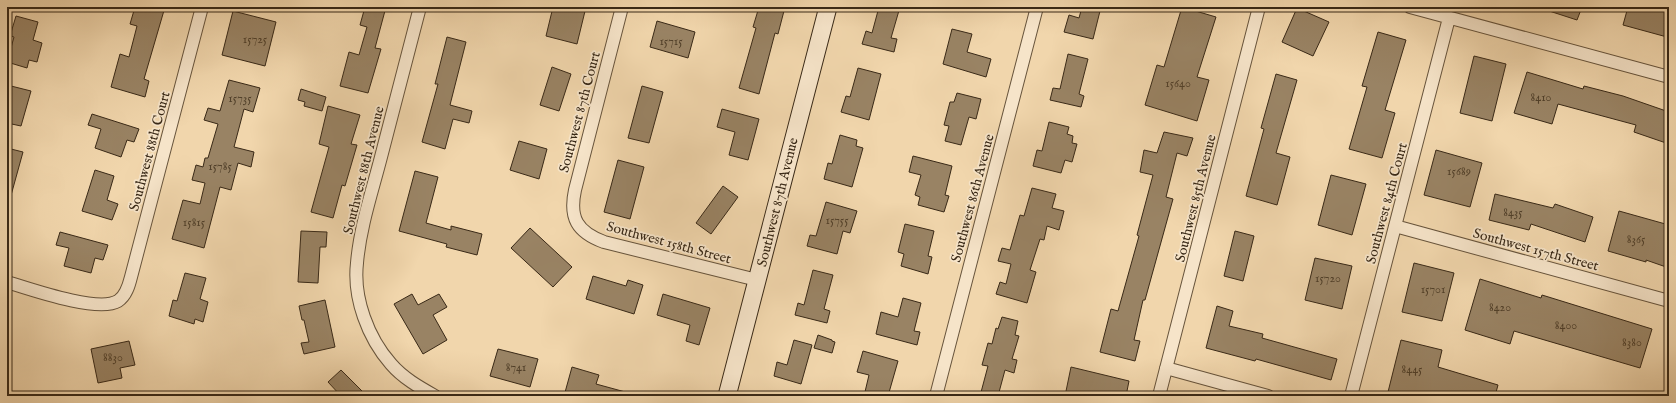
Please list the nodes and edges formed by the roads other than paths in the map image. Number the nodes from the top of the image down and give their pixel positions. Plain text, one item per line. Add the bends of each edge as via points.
1 (202, 7) edge
2 (420, 7) edge
3 (622, 7) edge
4 (828, 7) edge
5 (1038, 7) edge
6 (1259, 7) edge
7 (1410, 7) edge
8 (1449, 18) junction
9 (1669, 78) edge
10 (578, 225) joint
11 (1395, 226) junction
12 (757, 280) junction
13 (7, 282) edge
14 (1669, 301) edge
15 (1166, 368) junction
16 (435, 396) edge
17 (727, 396) edge
18 (936, 396) edge
19 (1159, 396) edge
20 (1268, 396) edge
21 (1352, 396) edge

1 - 13 street, Southwest 88th Court via 131,277 120,300 110,304 86,303
2 - 16 street, Southwest 88th Avenue via 364,223 356,264 356,283 359,300 374,340 391,365
3 - 10 street, Southwest 87th Court via 574,190 573,212
4 - 12 street, Southwest 87th Avenue
5 - 18 street, Southwest 86th Avenue
6 - 15 street, Southwest 85th Avenue
7 - 8 street
8 - 9 street
8 - 11 street, Southwest 84th Court
10 - 12 street, Southwest 158th Street via 586,233 604,242
11 - 14 street, Southwest 157th Street
11 - 21 street, Southwest 84th Court
12 - 17 street, Southwest 87th Avenue
15 - 19 street, Southwest 85th Avenue
15 - 20 street

